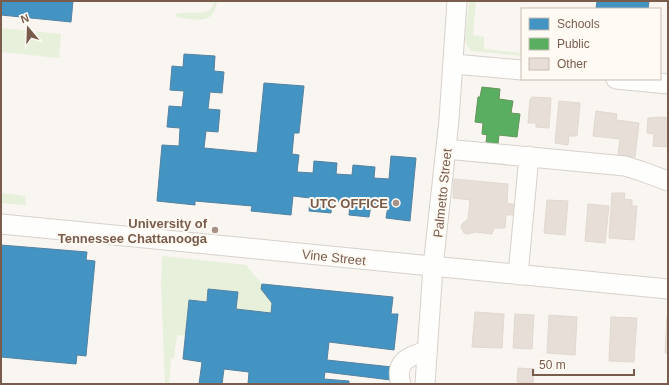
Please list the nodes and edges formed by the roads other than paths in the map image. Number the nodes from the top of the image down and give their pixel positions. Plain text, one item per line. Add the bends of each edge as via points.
1 (457, 1) edge
2 (454, 64) junction
3 (521, 70) edge
4 (626, 80) edge
5 (668, 84) edge
6 (446, 149) junction
7 (529, 156) junction
8 (668, 181) edge
9 (1, 224) edge
10 (433, 267) junction
11 (518, 275) junction
12 (668, 289) edge
13 (427, 351) junction
14 (401, 384) edge
15 (425, 384) edge

1 - 2 street, Palmetto Street
2 - 3 street
2 - 6 street, Palmetto Street
4 - 5 street
6 - 7 street
6 - 10 street, Palmetto Street
7 - 8 street via 625,166
7 - 11 street
9 - 10 street, Vine Street
10 - 11 street, Vine Street
10 - 13 street, Palmetto Street
11 - 12 street, Vine Street
13 - 14 street via 411,355 404,360 400,372
13 - 15 street, Palmetto Street

